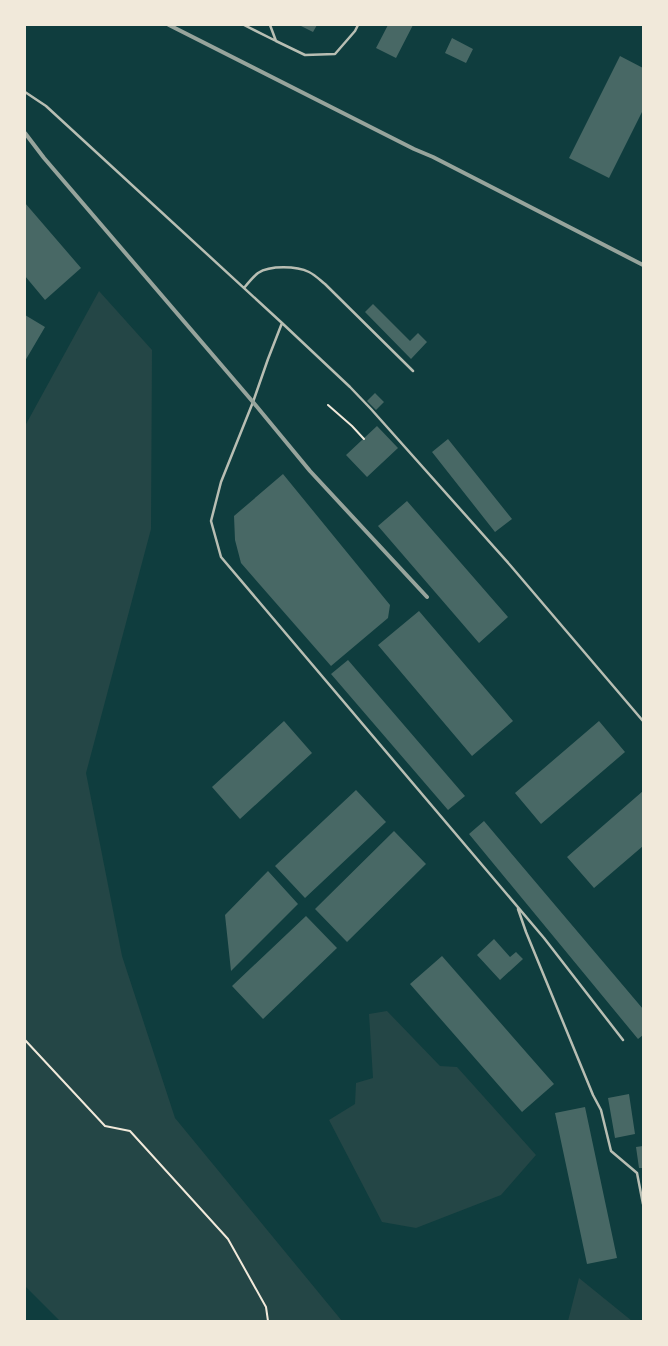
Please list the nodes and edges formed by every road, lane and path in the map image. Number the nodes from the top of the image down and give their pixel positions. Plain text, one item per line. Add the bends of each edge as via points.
1 (244, 25) edge
2 (270, 25) edge
3 (358, 25) edge
4 (276, 41) junction
5 (25, 92) edge
6 (244, 288) junction
7 (282, 322) junction
8 (413, 371) dead end
9 (328, 405) dead end
10 (364, 439) dead end
11 (643, 721) edge
12 (518, 907) junction
13 (25, 1040) edge
14 (623, 1040) dead end
15 (643, 1204) edge
16 (268, 1321) edge

1 - 4 lane
2 - 4 lane
3 - 4 lane via 335,54 305,56
5 - 6 lane via 46,106
6 - 7 lane
6 - 8 lane via 258,273 269,269 297,268 310,272
7 - 11 lane via 371,409
7 - 12 lane via 221,482 211,520 220,557
9 - 10 path
12 - 14 lane
12 - 15 lane via 601,1110 612,1151 637,1173
13 - 16 path via 105,1126 130,1132 228,1239 266,1307

